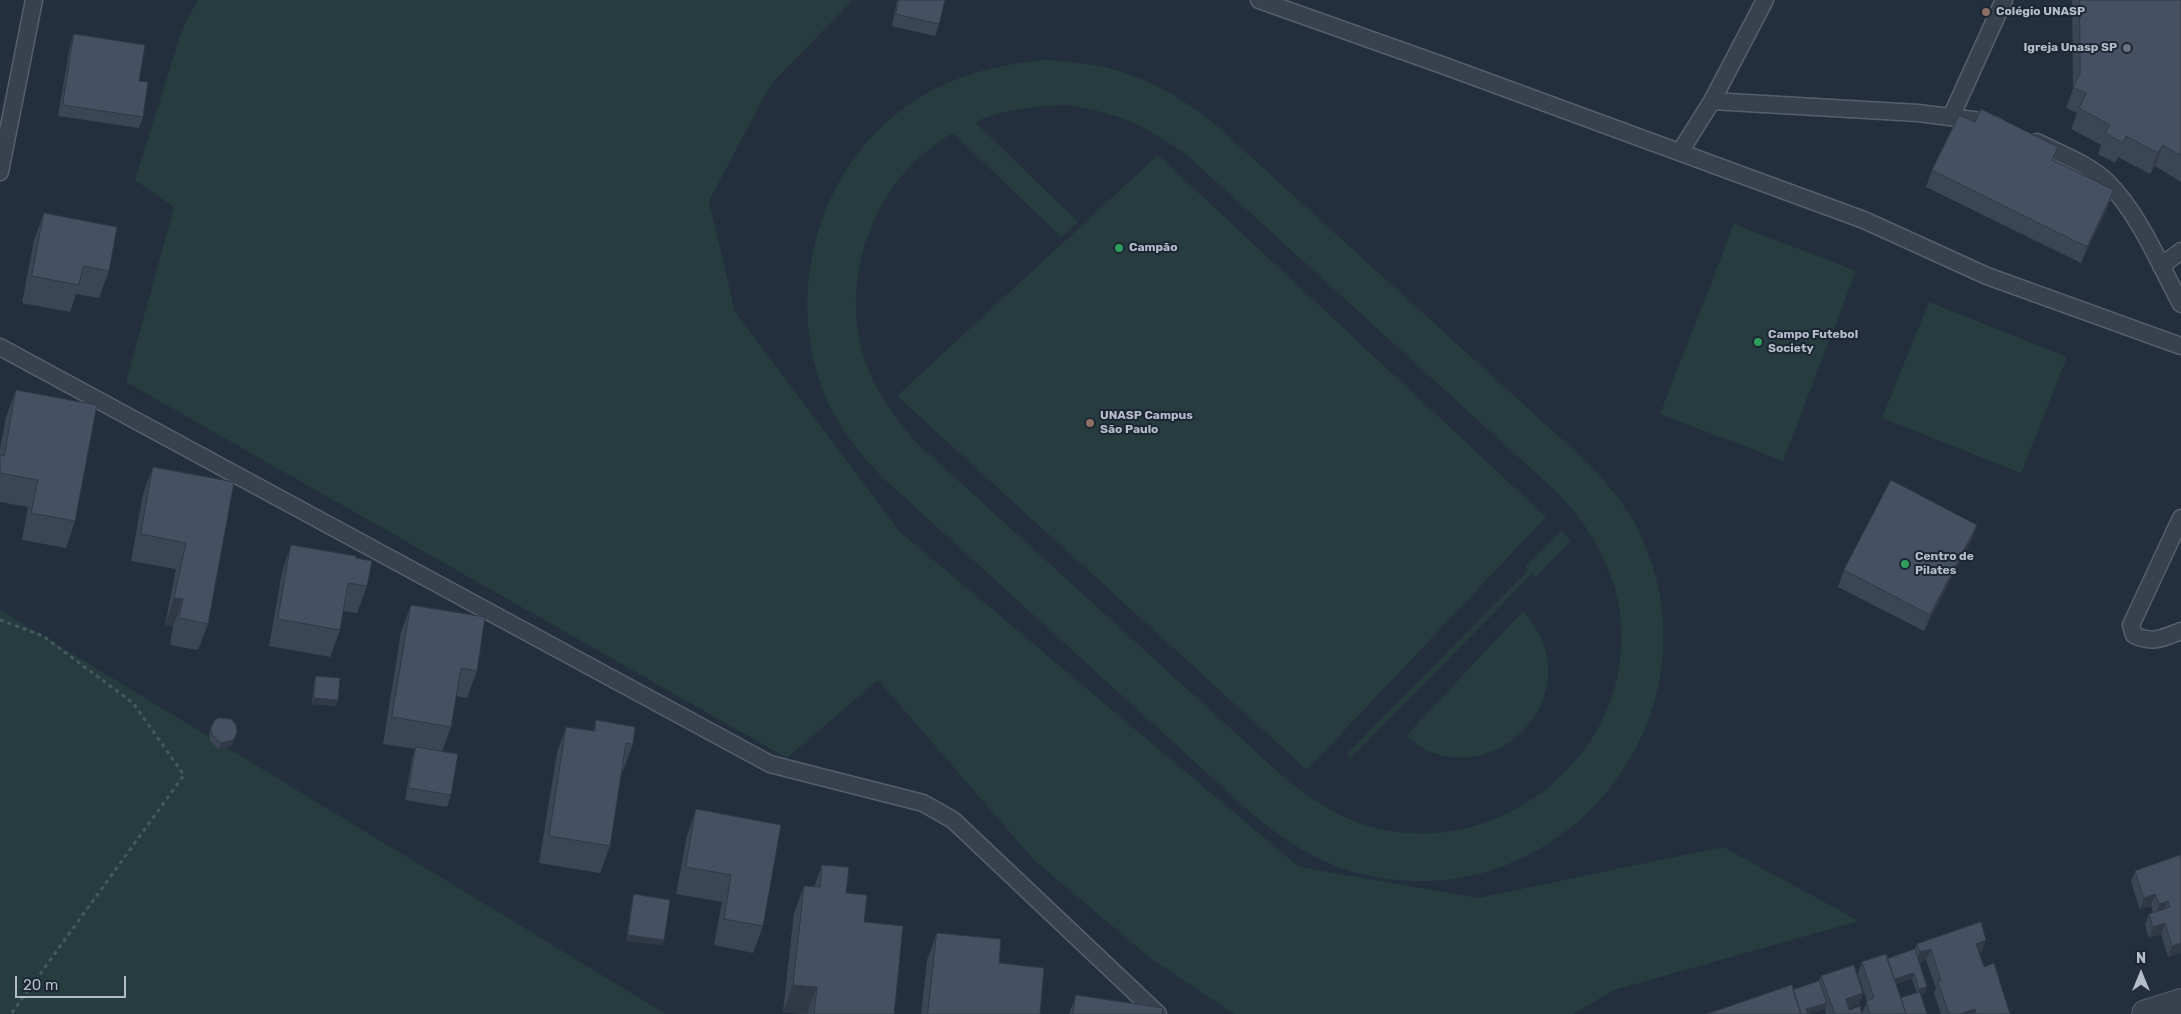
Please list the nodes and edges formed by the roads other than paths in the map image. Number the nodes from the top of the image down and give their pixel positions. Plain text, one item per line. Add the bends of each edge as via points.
1 (34, 0) edge
2 (1259, 0) edge
3 (1765, 0) edge
4 (2004, 0) edge
5 (1712, 101) junction
6 (1951, 117) junction
7 (2008, 131) edge
8 (2026, 137) edge
9 (1680, 152) junction
10 (0, 172) edge
11 (2181, 251) edge
12 (2161, 266) junction
13 (2181, 304) edge
14 (2181, 346) edge
15 (0, 347) edge
16 (2181, 518) edge
17 (2181, 631) edge
18 (1158, 1014) edge

1 - 10 lane
2 - 9 lane
3 - 5 lane
4 - 6 lane
5 - 6 lane
5 - 9 lane
6 - 7 lane via 1981,121
8 - 12 lane via 2093,171 2107,182 2129,209
9 - 14 lane via 1864,220 1987,276
11 - 12 lane
12 - 13 lane
15 - 18 lane via 770,764 923,802 953,820
16 - 17 lane via 2131,625 2134,635 2146,641

